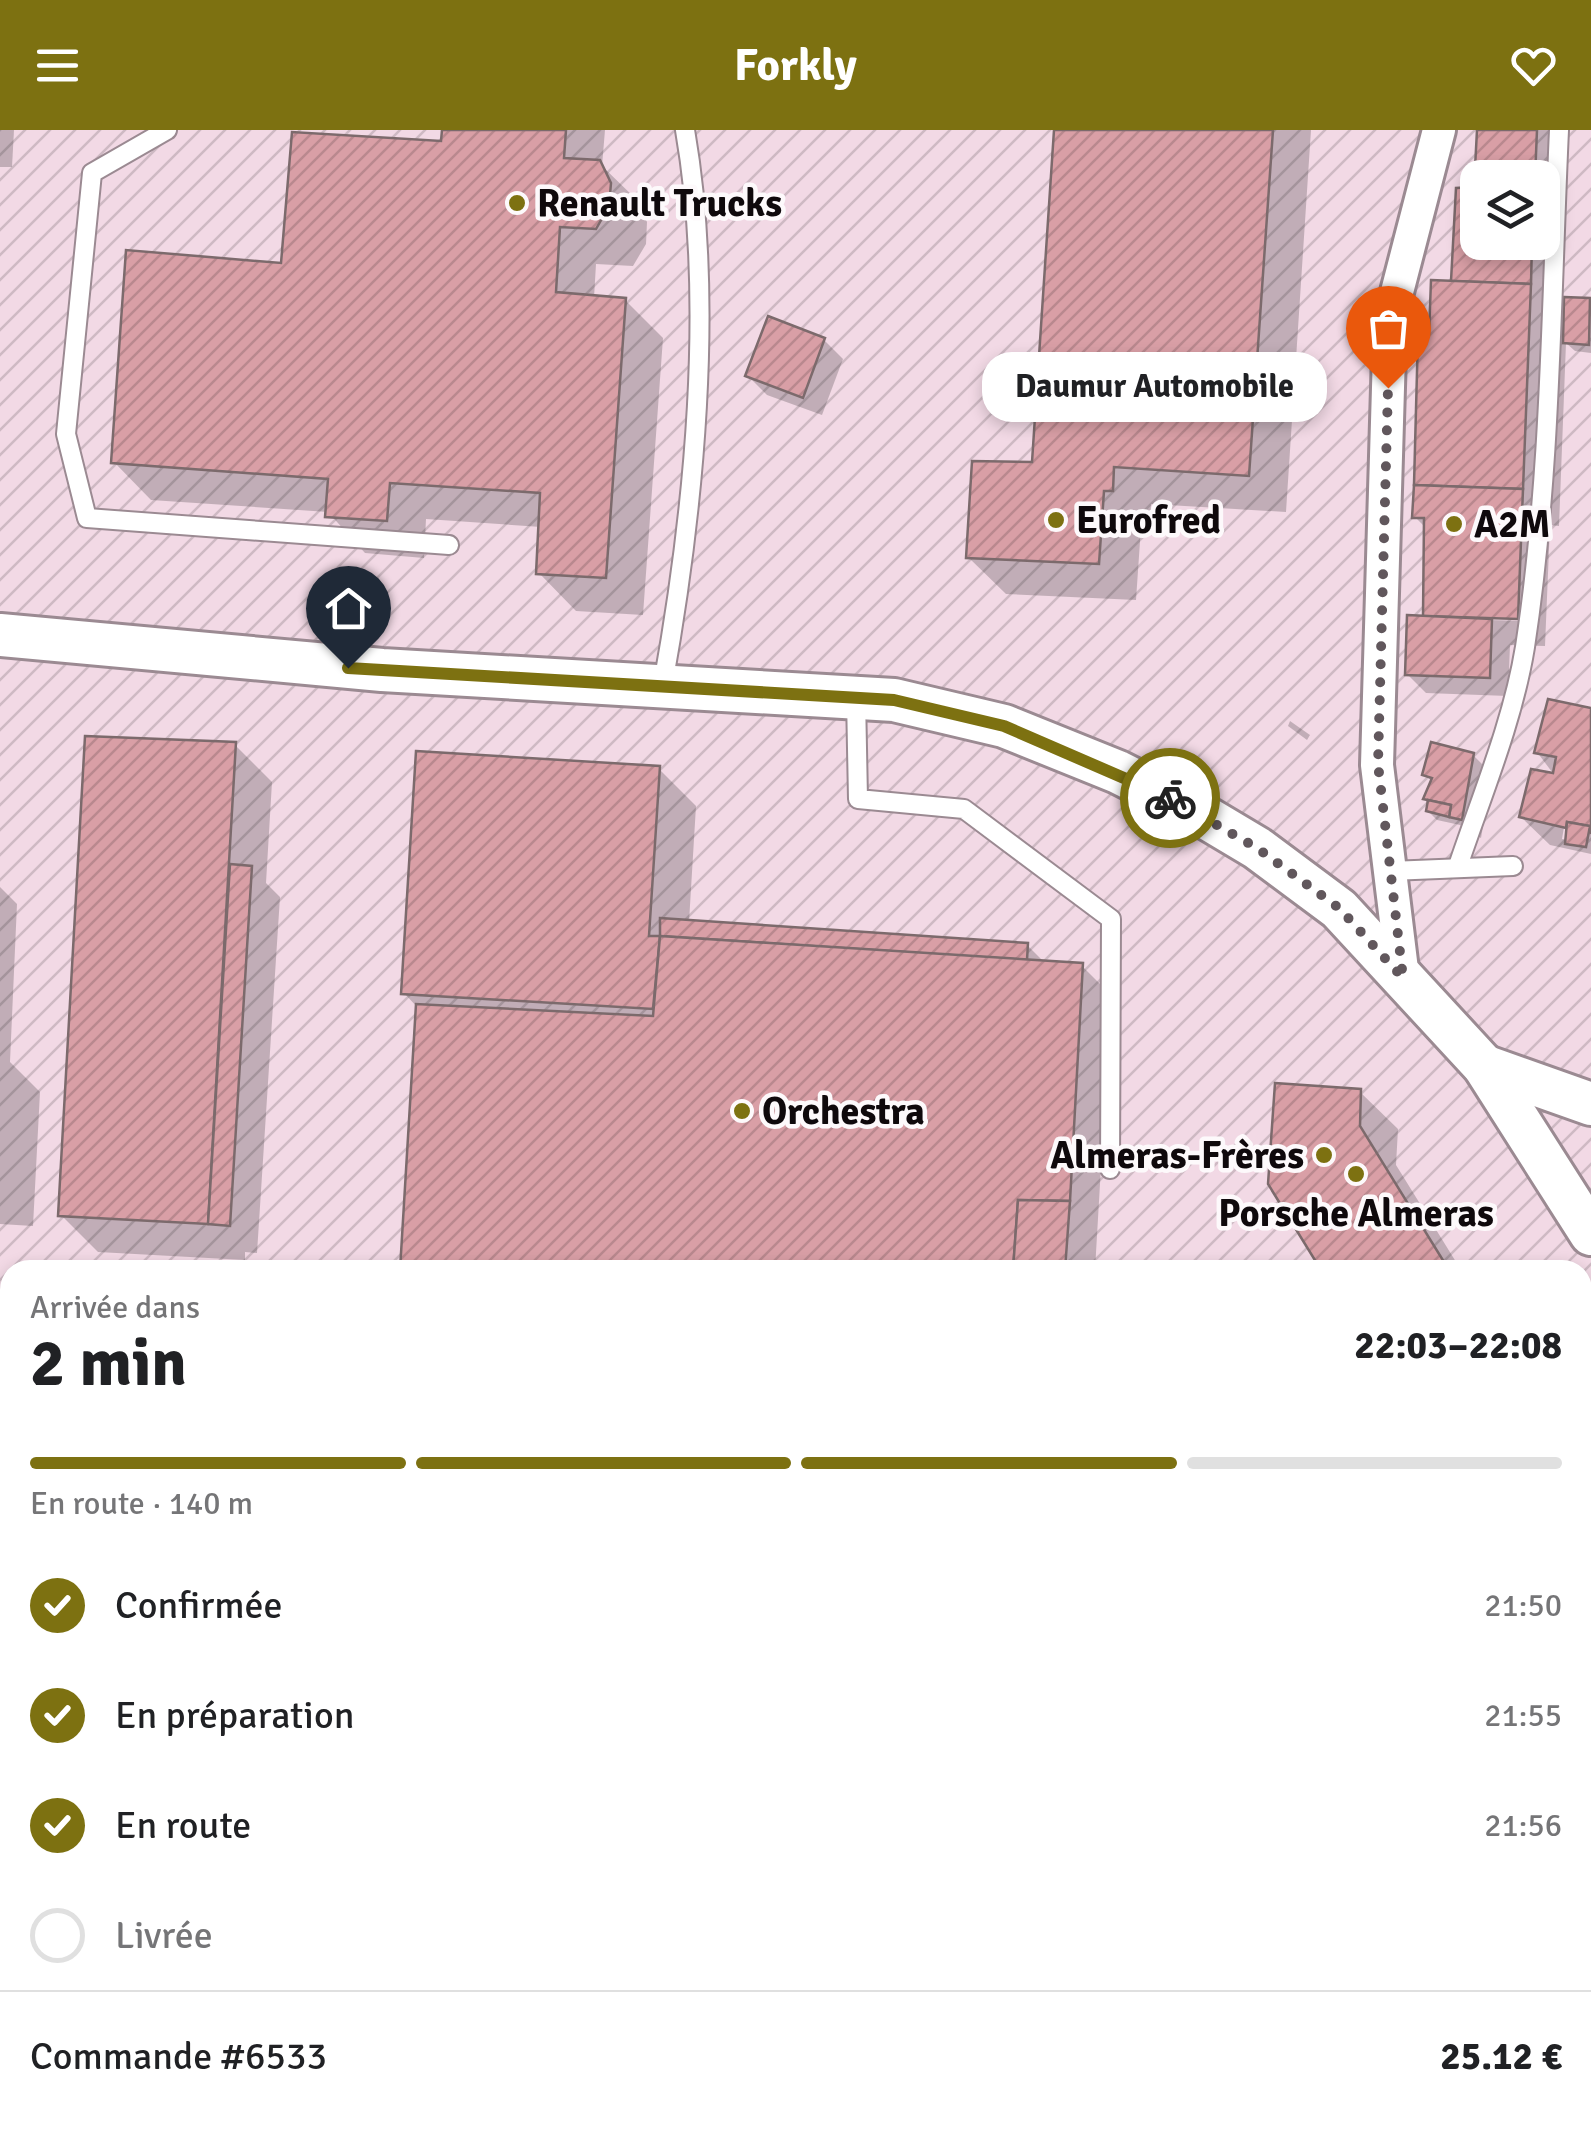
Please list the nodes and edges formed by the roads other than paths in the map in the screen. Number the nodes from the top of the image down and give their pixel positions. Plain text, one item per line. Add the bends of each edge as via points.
1 (167, 130) edge
2 (685, 130) edge
3 (1439, 130) edge
4 (1559, 130) edge
5 (449, 545) dead end
6 (0, 635) edge
7 (663, 684) junction
8 (856, 697) junction
9 (1458, 866) junction
10 (1513, 866) dead end
11 (1390, 871) junction
12 (1403, 978) junction
13 (1484, 1066) junction
14 (1591, 1104) edge
15 (1110, 1169) dead end
16 (1591, 1233) edge

1 - 5 lane via 92,173 66,434 87,518
2 - 7 lane via 695,184 698,346 682,578
3 - 11 street via 1390,318 1378,764
4 - 9 lane via 1546,418 1524,649
6 - 7 street via 382,670
7 - 8 street
8 - 12 street via 1004,726 1195,811 1339,908
8 - 15 lane via 858,800 964,810 1110,918
9 - 10 lane
9 - 11 lane
11 - 12 street
12 - 13 street
13 - 14 street
13 - 16 street

